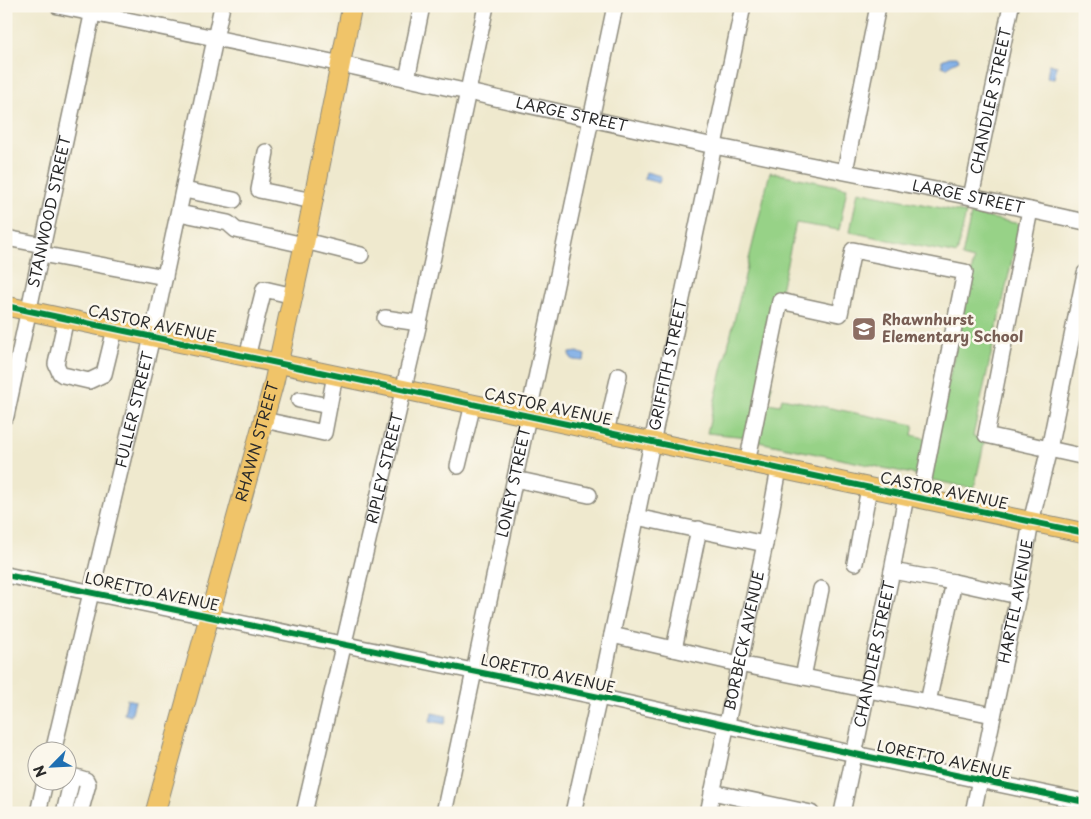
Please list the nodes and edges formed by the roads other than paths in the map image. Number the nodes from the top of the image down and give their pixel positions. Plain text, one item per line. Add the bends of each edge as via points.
1 (58, 6) edge
2 (222, 6) edge
3 (352, 6) edge
4 (422, 6) edge
5 (486, 6) edge
6 (615, 6) edge
7 (743, 6) edge
8 (878, 6) edge
9 (1011, 6) edge
10 (93, 10) edge
11 (215, 39) junction
12 (340, 65) junction
13 (407, 79) junction
14 (467, 92) junction
15 (591, 119) junction
16 (714, 146) junction
17 (266, 152) dead end
18 (845, 171) junction
19 (184, 190) junction
20 (970, 197) junction
21 (234, 200) dead end
22 (313, 201) junction
23 (1030, 210) junction
24 (178, 214) junction
25 (1085, 222) edge
26 (6, 238) edge
27 (305, 243) junction
28 (42, 250) junction
29 (361, 255) dead end
30 (1085, 273) edge
31 (165, 277) junction
32 (294, 296) junction
33 (6, 306) edge
34 (28, 310) junction
35 (66, 318) junction
36 (385, 318) dead end
37 (419, 323) junction
38 (115, 329) junction
39 (152, 337) junction
40 (247, 357) junction
41 (278, 363) junction
42 (335, 375) junction
43 (619, 375) dead end
44 (404, 390) junction
45 (299, 400) dead end
46 (473, 404) junction
47 (329, 406) junction
48 (6, 416) edge
49 (529, 416) junction
50 (264, 420) junction
51 (606, 432) junction
52 (651, 442) junction
53 (1049, 449) junction
54 (1085, 456) edge
55 (748, 463) junction
56 (458, 466) dead end
57 (779, 469) junction
58 (515, 479) junction
59 (869, 488) junction
60 (589, 495) dead end
61 (913, 497) junction
62 (636, 517) junction
63 (1031, 522) junction
64 (699, 530) junction
65 (1085, 533) edge
66 (765, 544) junction
67 (855, 563) dead end
68 (892, 571) junction
69 (6, 575) edge
70 (954, 582) junction
71 (821, 589) dead end
72 (91, 591) junction
73 (1018, 596) junction
74 (209, 617) junction
75 (612, 635) junction
76 (344, 645) junction
77 (674, 649) junction
78 (740, 664) junction
79 (474, 672) junction
80 (803, 677) junction
81 (868, 690) junction
82 (599, 697) junction
83 (928, 702) junction
84 (993, 715) junction
85 (726, 725) junction
86 (55, 742) edge
87 (855, 754) junction
88 (980, 781) junction
89 (43, 792) edge
90 (712, 792) junction
91 (1085, 802) edge
92 (777, 809) edge
93 (38, 813) edge
94 (64, 813) edge
95 (80, 813) edge
96 (155, 813) edge
97 (304, 813) edge
98 (444, 813) edge
99 (573, 813) edge
100 (708, 813) edge
101 (811, 813) edge
102 (842, 813) edge
103 (973, 813) edge

1 - 10 street, LARGE STREET
2 - 11 street, FULLER STREET
3 - 12 main road, RHAWN STREET
4 - 13 street
5 - 14 street, RIPLEY STREET
6 - 15 street, LONEY STREET
7 - 16 street, GRIFFITH STREET
8 - 18 street
9 - 20 street, CHANDLER STREET
10 - 11 street, LARGE STREET
10 - 28 street, STANWOOD STREET
11 - 12 street, LARGE STREET
11 - 19 street, FULLER STREET
12 - 13 street, LARGE STREET
12 - 22 main road, RHAWN STREET
13 - 14 street, LARGE STREET
14 - 15 street, LARGE STREET
14 - 37 street, RIPLEY STREET
15 - 16 street, LARGE STREET
15 - 49 street, LONEY STREET
16 - 18 street, LARGE STREET
16 - 52 street, GRIFFITH STREET
17 - 22 street via 259,190
18 - 20 street, LARGE STREET
19 - 21 street
19 - 24 street, FULLER STREET
20 - 23 street, LARGE STREET
22 - 27 main road, RHAWN STREET
23 - 25 street, LARGE STREET
23 - 53 street via 986,435
24 - 27 street via 228,223 236,230
24 - 31 street, FULLER STREET
26 - 28 street
27 - 29 street
27 - 32 main road, RHAWN STREET
28 - 31 street
28 - 34 street, STANWOOD STREET
30 - 53 street, HARTEL AVENUE
31 - 39 street, FULLER STREET
32 - 40 street via 264,289
32 - 41 main road, RHAWN STREET
33 - 34 main road, CASTOR AVENUE
34 - 35 main road, CASTOR AVENUE
34 - 48 street, STANWOOD STREET
35 - 38 main road, CASTOR AVENUE
35 - 38 street via 57,367 63,375 89,381 104,374
36 - 37 street
37 - 44 street, RIPLEY STREET
38 - 39 main road, CASTOR AVENUE
39 - 40 main road, CASTOR AVENUE
39 - 72 street, FULLER STREET
40 - 41 main road, CASTOR AVENUE
41 - 42 main road, CASTOR AVENUE
41 - 50 main road, RHAWN STREET
42 - 44 main road, CASTOR AVENUE
42 - 47 street
43 - 51 street
44 - 46 main road, CASTOR AVENUE
44 - 76 street, RIPLEY STREET
45 - 47 street
46 - 49 main road, CASTOR AVENUE
46 - 56 street
47 - 50 street via 324,433
49 - 51 main road, CASTOR AVENUE
49 - 58 street, LONEY STREET
50 - 74 main road, RHAWN STREET
51 - 52 main road, CASTOR AVENUE
52 - 55 main road, CASTOR AVENUE
52 - 62 street, GRIFFITH STREET
53 - 54 street
53 - 63 street, HARTEL AVENUE
55 - 57 main road, CASTOR AVENUE
55 - 61 street, CHANDLER STREET via 780,301 840,314 853,250 965,272
57 - 59 main road, CASTOR AVENUE
57 - 66 street, BORBECK AVENUE
58 - 60 street
58 - 79 street, LONEY STREET
59 - 61 main road, CASTOR AVENUE
59 - 67 street
61 - 63 main road, CASTOR AVENUE
61 - 68 street, CHANDLER STREET
62 - 64 street
62 - 75 street, GRIFFITH STREET
63 - 65 main road, CASTOR AVENUE
63 - 73 street, HARTEL AVENUE
64 - 66 street
64 - 77 street
66 - 78 street, BORBECK AVENUE
68 - 70 street
68 - 81 street, CHANDLER STREET
69 - 72 street, LORETTO AVENUE
70 - 73 street
70 - 83 street
71 - 80 street
72 - 74 street, LORETTO AVENUE
72 - 86 street, FULLER STREET
73 - 84 street, HARTEL AVENUE
74 - 76 street, LORETTO AVENUE
74 - 96 main road, RHAWN STREET
75 - 77 street
75 - 82 street, GRIFFITH STREET
76 - 79 street, LORETTO AVENUE
76 - 97 street, RIPLEY STREET
77 - 78 street
78 - 80 street
78 - 85 street, BORBECK AVENUE
79 - 82 street, LORETTO AVENUE
79 - 98 street, LONEY STREET
80 - 81 street
81 - 83 street
81 - 87 street, CHANDLER STREET
82 - 85 street, LORETTO AVENUE
82 - 99 street, GRIFFITH STREET
83 - 84 street
84 - 88 street, HARTEL AVENUE
85 - 87 street, LORETTO AVENUE
85 - 90 street, BORBECK AVENUE
87 - 88 street, LORETTO AVENUE
87 - 102 street, CHANDLER STREET
88 - 91 street, LORETTO AVENUE
88 - 103 street, HARTEL AVENUE
89 - 93 street
90 - 92 street
90 - 100 street, BORBECK AVENUE
92 - 101 street
94 - 95 street via 72,779 76,777 88,784

